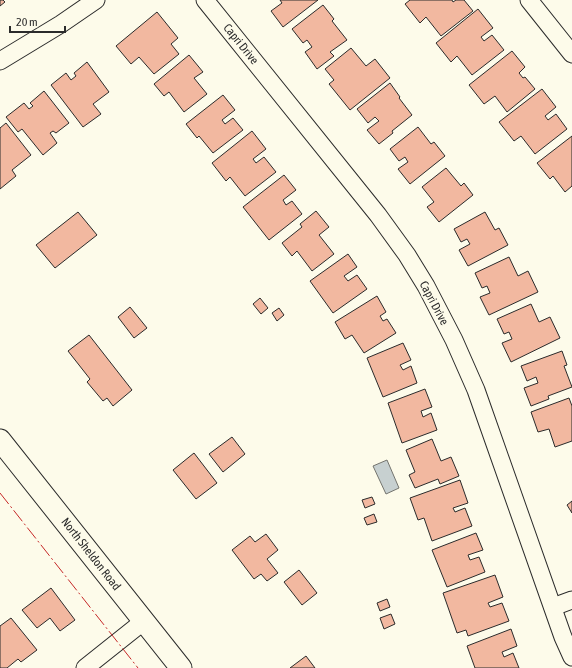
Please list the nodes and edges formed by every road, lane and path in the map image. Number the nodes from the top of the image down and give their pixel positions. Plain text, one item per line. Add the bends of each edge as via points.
1 (96, 0) edge
2 (205, 0) edge
3 (529, 0) edge
4 (572, 54) edge
5 (0, 61) edge
6 (0, 440) edge
7 (572, 600) edge
8 (553, 607) junction
9 (144, 621) junction
10 (572, 657) edge
11 (85, 668) edge
12 (181, 668) edge

1 - 5 street
2 - 8 street, Capri Drive via 378,216 426,286 476,390
3 - 4 street
6 - 9 street, North Sheldon Road
7 - 8 street
8 - 10 street, Capri Drive
9 - 11 street
9 - 12 street, North Sheldon Road

